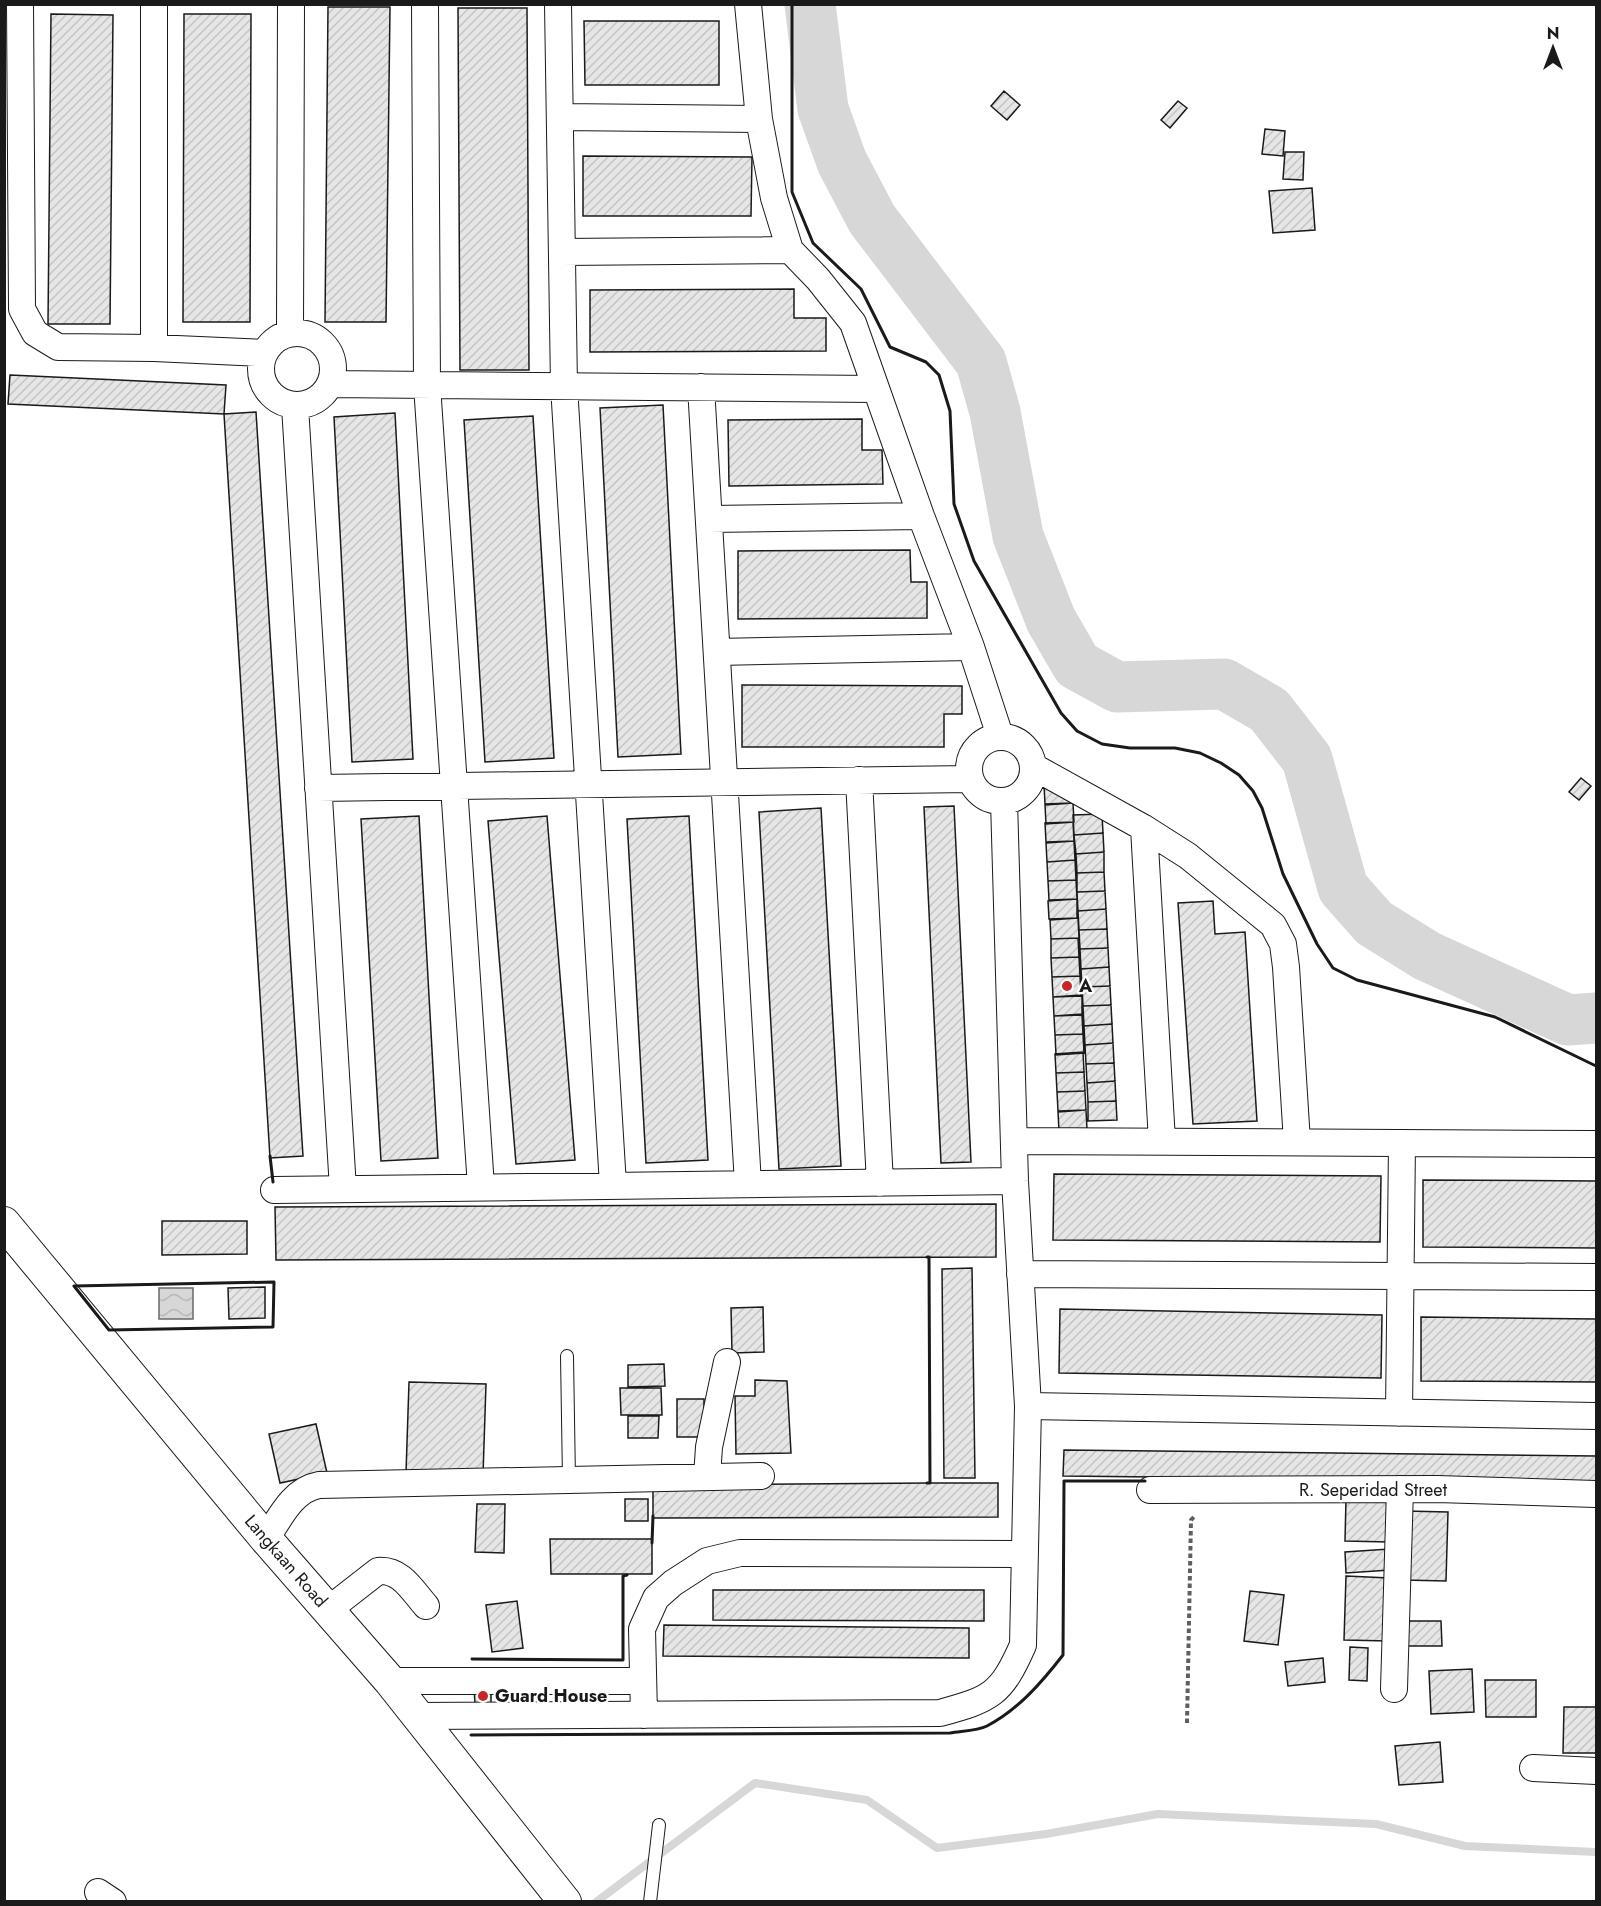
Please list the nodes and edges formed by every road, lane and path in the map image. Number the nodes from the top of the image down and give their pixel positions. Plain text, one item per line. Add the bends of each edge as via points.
1 (20, 4) edge
2 (154, 4) edge
3 (291, 4) edge
4 (425, 4) edge
5 (558, 4) edge
6 (748, 4) edge
7 (560, 117) junction
8 (759, 119) junction
9 (790, 250) junction
10 (562, 252) junction
11 (290, 333) junction
12 (154, 348) junction
13 (264, 353) junction
14 (330, 384) junction
15 (428, 385) junction
16 (564, 386) junction
17 (701, 387) junction
18 (876, 389) junction
19 (295, 405) junction
20 (921, 516) junction
21 (709, 519) junction
22 (971, 647) junction
23 (717, 652) junction
24 (1000, 736) junction
25 (1034, 767) junction
26 (970, 779) junction
27 (859, 780) junction
28 (725, 782) junction
29 (587, 784) junction
30 (455, 786) junction
31 (318, 788) junction
32 (1004, 801) junction
33 (1144, 828) junction
34 (1014, 1141) junction
35 (1161, 1141) junction
36 (1297, 1142) junction
37 (1402, 1143) junction
38 (1596, 1144) edge
39 (1015, 1181) junction
40 (880, 1183) junction
41 (748, 1184) junction
42 (613, 1185) junction
43 (481, 1187) junction
44 (343, 1189) junction
45 (274, 1190) dead end
46 (4, 1223) edge
47 (1020, 1274) junction
48 (1400, 1276) junction
49 (1596, 1277) edge
50 (567, 1356) dead end
51 (727, 1362) dead end
52 (1028, 1406) junction
53 (1399, 1413) junction
54 (1596, 1416) edge
55 (761, 1476) dead end
56 (707, 1477) junction
57 (569, 1479) junction
58 (1400, 1489) junction
59 (1150, 1490) dead end
60 (1215, 1490) junction
61 (1596, 1494) edge
62 (266, 1539) junction
63 (1024, 1554) junction
64 (426, 1605) dead end
65 (328, 1610) junction
66 (390, 1681) junction
67 (511, 1681) junction
68 (643, 1681) junction
69 (1394, 1689) dead end
70 (644, 1715) junction
71 (417, 1716) junction
72 (511, 1716) junction
73 (1187, 1723) dead end
74 (1533, 1768) dead end
75 (1596, 1772) edge
76 (659, 1825) dead end
77 (564, 1902) edge
78 (650, 1902) edge

1 - 12 street via 22,309 35,333 58,347
2 - 12 street
3 - 11 street
4 - 15 street
5 - 7 street
6 - 8 street
7 - 8 street
7 - 10 street
8 - 9 street via 774,198
9 - 10 street
9 - 18 street via 819,279 853,323
10 - 16 street
11 - 13 street via 279,337
11 - 14 street via 302,333 322,343 333,362
12 - 13 street
13 - 19 street via 260,364 265,387 273,397
14 - 15 street
14 - 19 street via 315,400
15 - 16 street
15 - 30 street
16 - 17 street
16 - 29 street
17 - 18 street
17 - 21 street
18 - 20 street
19 - 31 street
20 - 21 street
20 - 22 street
21 - 23 street
22 - 23 street
22 - 24 street
23 - 28 street
24 - 25 street via 1019,741 1032,757
24 - 26 street via 990,738 975,750 970,759
25 - 32 street via 1026,790
25 - 33 street
26 - 27 street
26 - 32 street via 983,796
27 - 28 street
27 - 40 street
28 - 29 street
28 - 41 street
29 - 30 street
29 - 42 street
30 - 31 street
30 - 43 street
31 - 44 street
32 - 34 street
33 - 35 street
33 - 36 street via 1188,856 1272,925 1282,944
34 - 35 street
34 - 39 street
35 - 36 street
36 - 37 street
37 - 38 street
37 - 48 street
39 - 40 street
39 - 47 street
40 - 41 street
41 - 42 street
42 - 43 street
43 - 44 street
44 - 45 street
46 - 62 street, Langkaan Road
47 - 48 street
47 - 52 street
48 - 49 street
48 - 53 street
50 - 57 lane
51 - 56 street via 709,1447
52 - 53 street
52 - 63 street
53 - 54 street
55 - 56 street
56 - 57 street
57 - 62 street via 307,1487 296,1494
58 - 60 street, R. Seperidad Street
58 - 61 street, R. Seperidad Street
58 - 69 street
59 - 60 street, R. Seperidad Street
60 - 73 path via 1191,1520
62 - 65 street, Langkaan Road
63 - 68 street via 740,1553 707,1562 656,1599 642,1629
63 - 70 street via 1023,1645 1001,1687 979,1702 940,1713
64 - 65 street via 397,1573 387,1570 378,1571
65 - 66 street, Langkaan Road
66 - 67 street
66 - 71 street, Langkaan Road
67 - 68 street
67 - 72 street
68 - 70 street
70 - 72 street
71 - 72 street
71 - 77 street, Langkaan Road
74 - 75 street
76 - 78 lane

